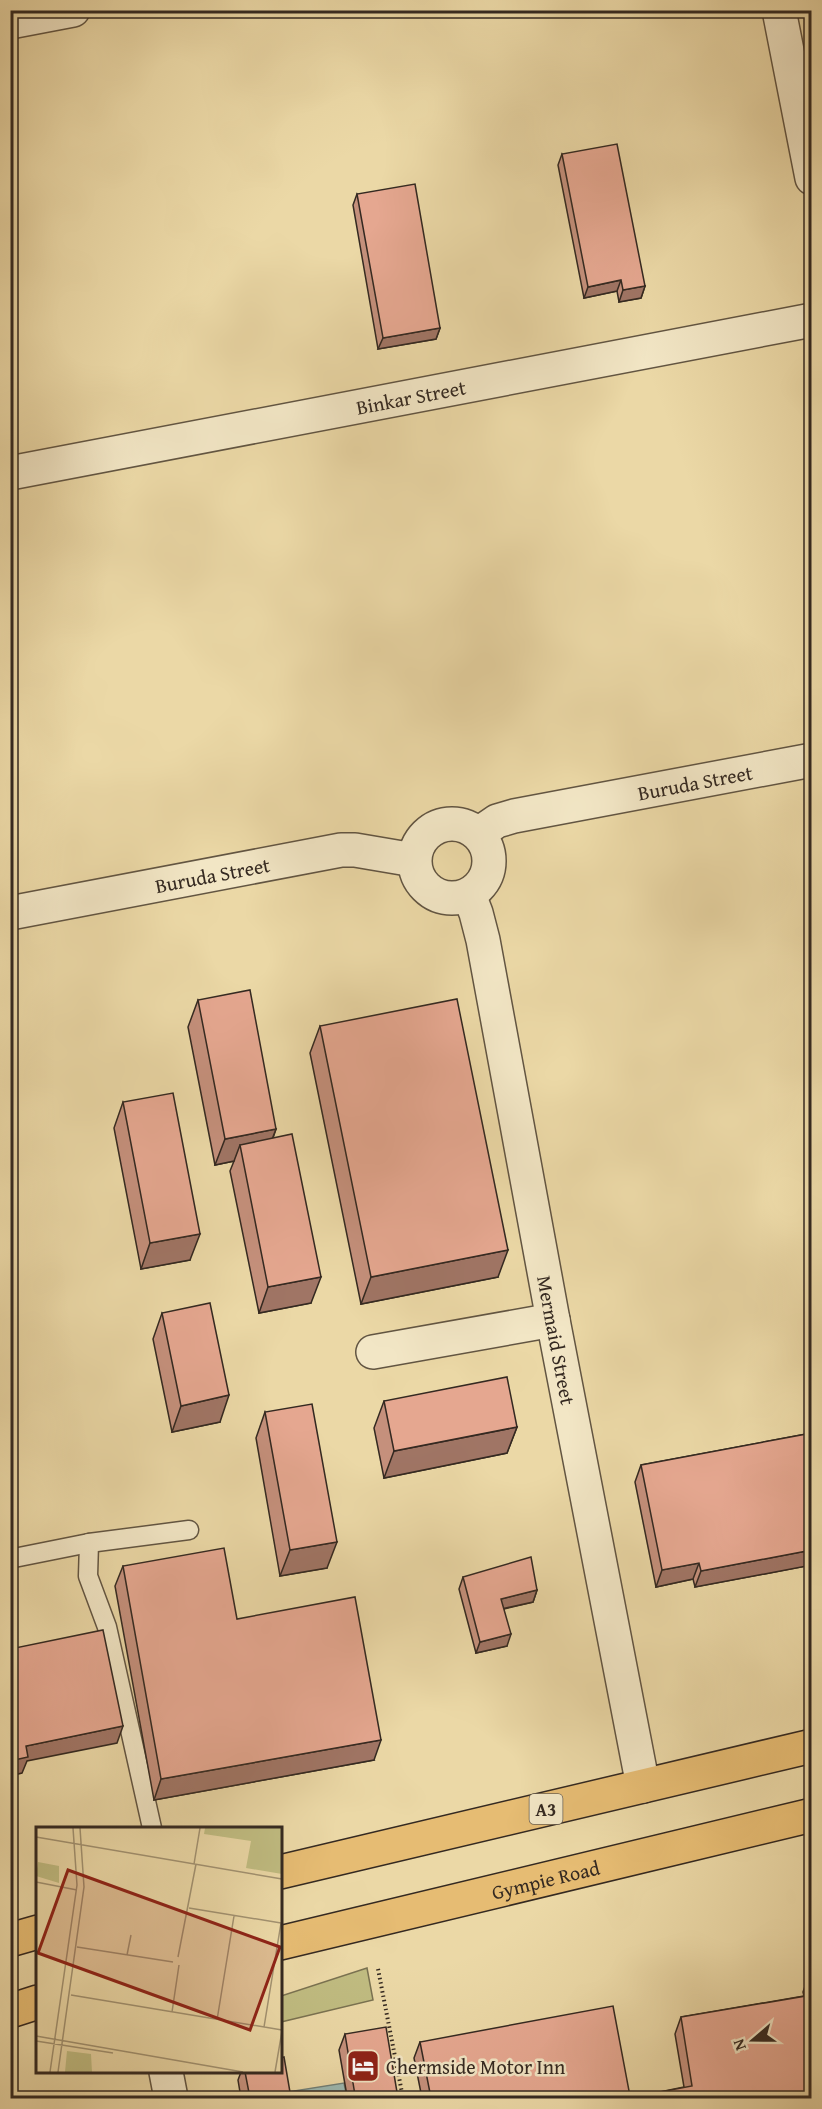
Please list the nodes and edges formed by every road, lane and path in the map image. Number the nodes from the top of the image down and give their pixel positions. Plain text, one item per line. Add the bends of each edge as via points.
1 (73, 10) edge
2 (779, 10) edge
3 (10, 22) edge
4 (812, 178) edge
5 (812, 320) edge
6 (10, 473) edge
7 (812, 760) edge
8 (478, 834) junction
9 (414, 861) junction
10 (469, 895) junction
11 (10, 913) edge
12 (553, 1320) junction
13 (373, 1352) dead end
14 (189, 1530) dead end
15 (89, 1543) junction
16 (14, 1558) dead end
17 (812, 1746) edge
18 (643, 1786) junction
19 (812, 1815) edge
20 (152, 1827) edge
21 (282, 1872) edge
22 (36, 1933) edge
23 (10, 1940) edge
24 (282, 1943) edge
25 (378, 1969) dead end
26 (36, 2003) edge
27 (10, 2011) edge
28 (166, 2073) edge
29 (171, 2098) edge
30 (403, 2098) edge

1 - 3 street
2 - 4 street
5 - 6 street, Binkar Street
7 - 8 street, Buruda Street via 514,816
8 - 9 street via 455,824 437,827 423,837
8 - 10 street via 485,843 489,866 479,887
9 - 10 street via 422,885 432,893 457,899
9 - 11 street, Buruda Street via 341,850
10 - 12 street, Mermaid Street via 483,940
12 - 13 street
12 - 18 street, Mermaid Street
14 - 15 lane
15 - 16 lane
15 - 20 lane via 88,1576 107,1627
17 - 18 highway, A3
18 - 21 highway, A3
19 - 24 highway, Gympie Road
22 - 23 highway
25 - 30 path
26 - 27 highway
28 - 29 street

